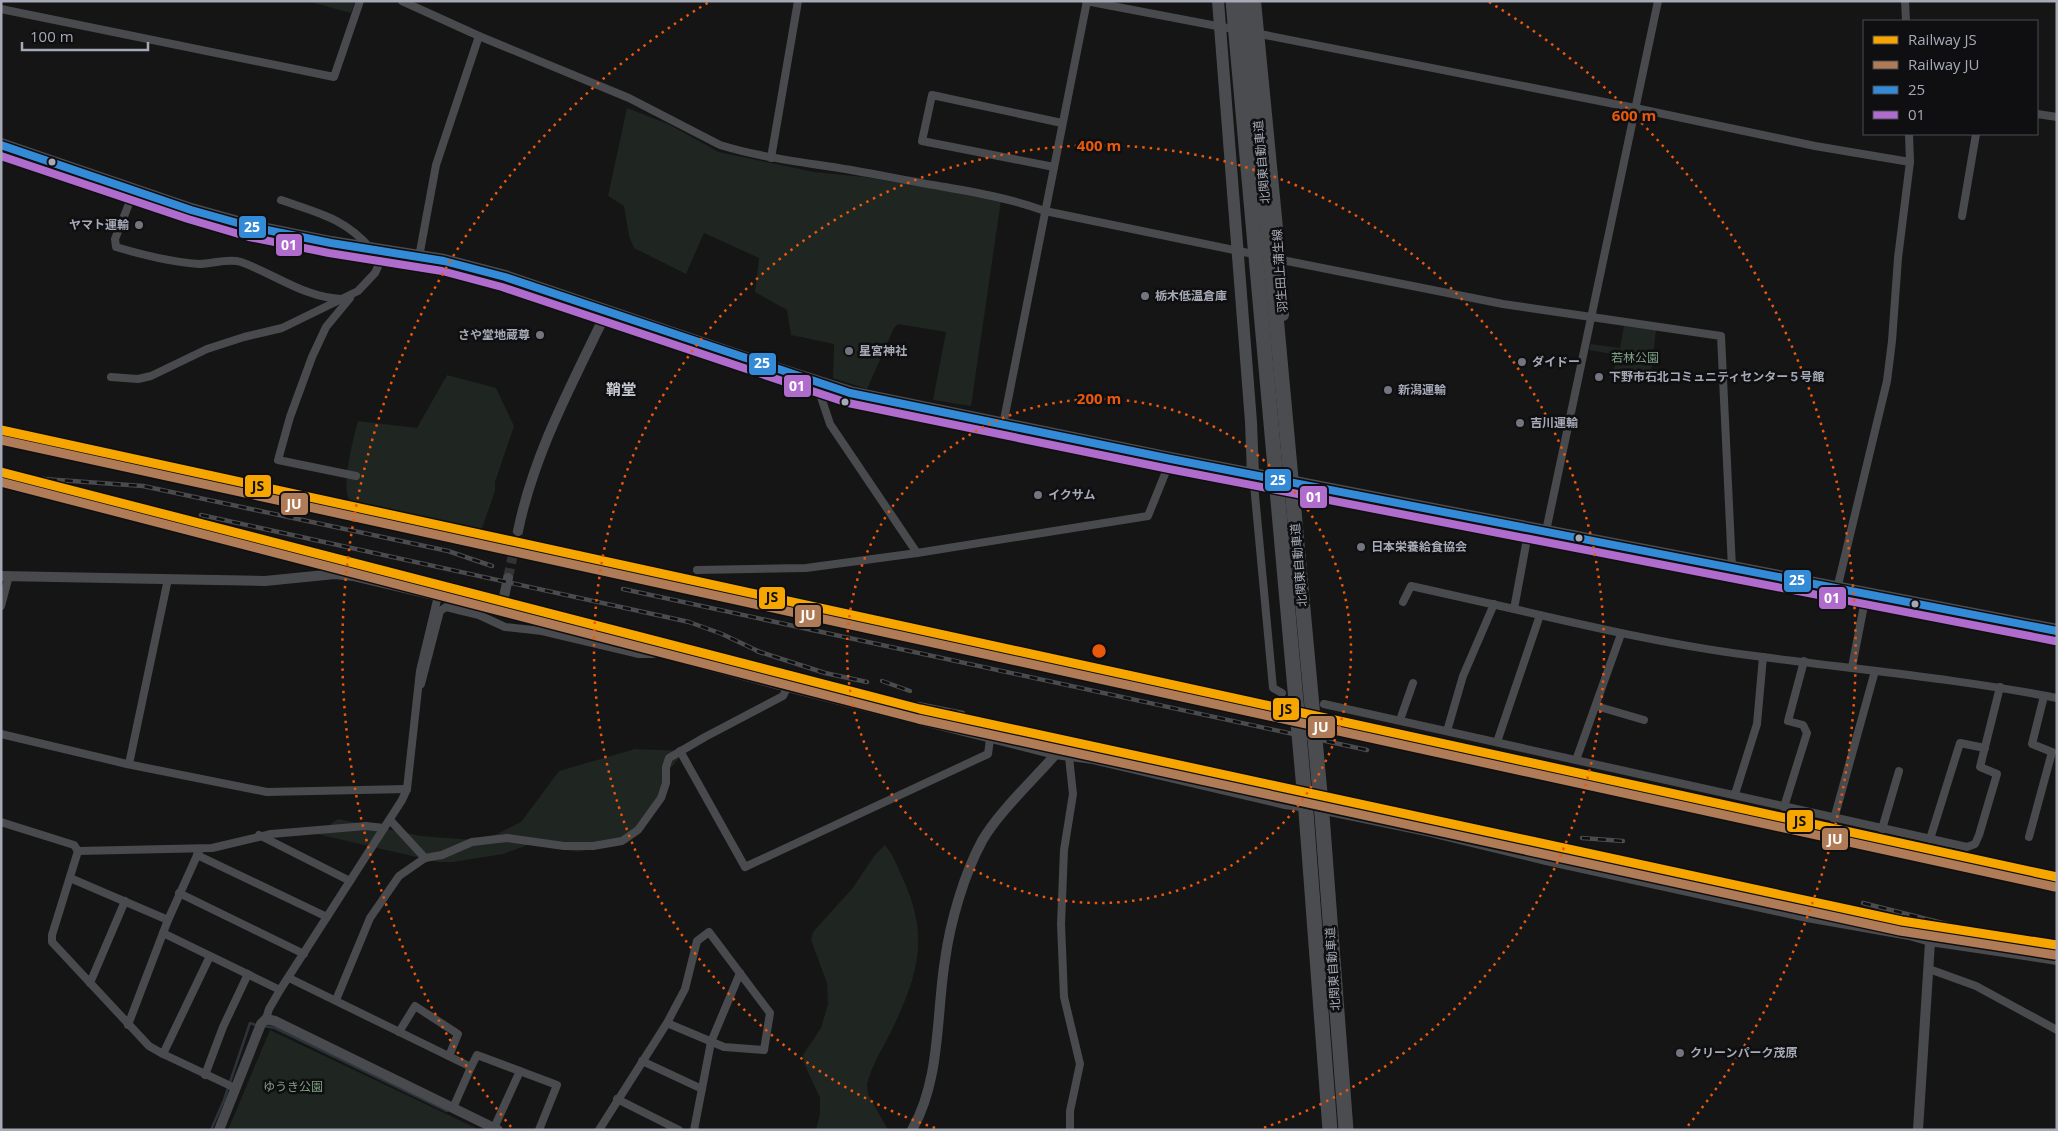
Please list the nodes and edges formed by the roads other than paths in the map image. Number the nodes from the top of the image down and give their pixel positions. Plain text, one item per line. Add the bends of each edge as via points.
1 (360, 1) edge
2 (402, 1) edge
3 (798, 1) edge
4 (1087, 1) edge
5 (1218, 1) edge
6 (1233, 1) edge
7 (1247, 1) edge
8 (1256, 1) edge
9 (1658, 1) edge
10 (1905, 1) edge
11 (1, 9) edge
12 (1906, 20) edge
13 (1220, 28) junction
14 (1258, 34) junction
15 (479, 36) junction
16 (1635, 108) junction
17 (2038, 114) edge
18 (2057, 117) edge
19 (1062, 123) junction
20 (1909, 135) edge
21 (1976, 135) edge
22 (1, 146) edge
23 (771, 158) junction
24 (1910, 162) junction
25 (1054, 167) junction
26 (134, 191) junction
27 (281, 200) dead end
28 (1045, 211) junction
29 (1962, 216) dead end
30 (378, 250) junction
31 (1237, 251) junction
32 (419, 257) junction
33 (1280, 259) junction
34 (347, 298) junction
35 (606, 313) junction
36 (1591, 318) junction
37 (111, 377) dead end
38 (822, 385) junction
39 (1003, 425) junction
40 (1171, 459) junction
41 (1254, 474) junction
42 (356, 476) dead end
43 (1293, 482) junction
44 (1528, 528) junction
45 (518, 531) tunnel mouth
46 (1546, 531) junction
47 (916, 554) junction
48 (1732, 568) junction
49 (697, 570) dead end
50 (5, 576) edge
51 (508, 578) tunnel mouth
52 (168, 579) junction
53 (1837, 589) junction
54 (1866, 595) junction
55 (438, 596) junction
56 (1403, 602) dead end
57 (1494, 604) junction
58 (1, 606) edge
59 (1514, 609) junction
60 (501, 611) junction
61 (1540, 615) junction
62 (2057, 631) edge
63 (1621, 634) junction
64 (665, 654) junction
65 (1763, 657) junction
66 (1804, 661) junction
67 (1852, 667) junction
68 (1875, 672) junction
69 (1412, 683) dead end
70 (2000, 687) junction
71 (786, 688) junction
72 (418, 690) junction
73 (1282, 693) dead end
74 (2044, 696) junction
75 (2057, 698) edge
76 (1324, 704) dead end
77 (1596, 706) junction
78 (1400, 720) junction
79 (1644, 720) dead end
80 (1447, 731) junction
81 (1, 734) edge
82 (990, 739) junction
83 (1497, 742) junction
84 (1985, 748) junction
85 (680, 751) junction
86 (1056, 755) junction
87 (1069, 757) junction
88 (1576, 760) junction
89 (129, 764) junction
90 (1899, 771) dead end
91 (407, 789) junction
92 (1735, 794) junction
93 (1784, 807) junction
94 (1325, 812) junction
95 (1834, 818) junction
96 (390, 820) junction
97 (1, 822) edge
98 (384, 828) junction
99 (1882, 829) junction
100 (259, 835) junction
101 (2029, 837) dead end
102 (1930, 839) junction
103 (78, 851) junction
104 (198, 852) junction
105 (425, 858) junction
106 (70, 878) junction
107 (350, 881) junction
108 (179, 893) junction
109 (126, 901) junction
110 (327, 917) junction
111 (168, 920) junction
112 (163, 933) junction
113 (1930, 942) junction
114 (304, 954) junction
115 (210, 956) junction
116 (2057, 961) edge
117 (1929, 969) junction
118 (740, 973) junction
119 (248, 974) junction
120 (289, 978) junction
121 (90, 983) junction
122 (280, 990) junction
123 (336, 1000) junction
124 (266, 1019) junction
125 (666, 1023) junction
126 (128, 1025) junction
127 (2057, 1030) edge
128 (399, 1032) junction
129 (710, 1042) junction
130 (163, 1054) junction
131 (449, 1056) junction
132 (642, 1061) junction
133 (471, 1067) junction
134 (520, 1071) junction
135 (205, 1075) junction
136 (235, 1088) junction
137 (702, 1089) junction
138 (617, 1099) junction
139 (453, 1108) junction
140 (496, 1129) edge
141 (219, 1130) edge
142 (539, 1130) edge
143 (599, 1130) edge
144 (679, 1130) edge
145 (694, 1130) edge
146 (912, 1130) edge
147 (1070, 1130) edge
148 (1330, 1130) edge
149 (1346, 1130) edge
150 (1350, 1130) edge
151 (1918, 1130) edge

1 - 11 street via 334,77
2 - 15 street
3 - 23 street
4 - 13 street
4 - 19 street
5 - 13 main road
6 - 148 highway, 北関東自動車道, bridge via 1306,812
7 - 149 highway, 北関東自動車道, bridge via 1322,815
8 - 14 main road, 羽生田上蒲生線
9 - 16 street
10 - 12 street
13 - 14 street
13 - 31 main road
14 - 16 street
14 - 33 main road, 羽生田上蒲生線
15 - 23 street via 630,98 720,145
15 - 32 street via 436,165
16 - 24 street via 1815,146
16 - 36 street
17 - 18 street
19 - 25 street
19 - 25 street via 932,95 922,141
20 - 24 street
21 - 29 street
22 - 26 highway
23 - 28 street via 998,196
24 - 53 street via 1887,381
25 - 28 street
26 - 30 highway via 252,227
26 - 34 street via 115,239 116,247 153,258 182,262 240,262 317,296
27 - 30 street via 345,224
28 - 31 street
28 - 39 street
30 - 32 highway
30 - 34 street via 375,273
31 - 33 street
31 - 41 main road
32 - 35 highway via 505,277
33 - 36 street via 1503,304
33 - 43 main road, 羽生田上蒲生線
34 - 37 street via 282,328 207,349 151,376 138,379
34 - 42 street via 326,327 316,350 290,417 278,460
35 - 38 highway
35 - 45 street via 538,458
36 - 46 street
36 - 48 street via 1721,336
38 - 39 highway
38 - 47 street via 823,406 830,424
39 - 40 highway
40 - 41 highway
40 - 47 street via 1148,516
41 - 43 highway
41 - 73 street via 1273,688
43 - 44 highway
44 - 46 highway
44 - 59 street
46 - 48 highway
47 - 49 street via 806,568
48 - 53 highway
50 - 52 street
50 - 58 street
51 - 60 street
52 - 55 street via 265,581 335,574
52 - 89 street
53 - 54 highway
54 - 62 highway
54 - 67 street
55 - 60 street
55 - 72 street
56 - 57 street via 1411,586
57 - 59 street
57 - 80 street via 1463,676
59 - 61 street
60 - 64 street
61 - 63 street
61 - 83 street
63 - 65 street
63 - 77 street
64 - 71 street
64 - 72 street via 639,654 542,631 505,628 479,615 446,608 440,611 424,680
65 - 66 street
65 - 92 street via 1757,724
66 - 67 street
66 - 93 street via 1788,721 1803,725 1807,733
67 - 68 street
68 - 70 street
68 - 95 street
69 - 78 street
70 - 74 street
70 - 84 street
71 - 82 street
71 - 85 street via 783,696
72 - 91 street
74 - 75 street
74 - 101 street via 2032,744 2052,752
76 - 78 street
77 - 79 street
77 - 88 street
78 - 80 street
80 - 83 street
81 - 89 street
82 - 85 street via 988,754 745,866
82 - 86 street
83 - 88 street
84 - 102 street via 1960,743
84 - 102 street via 1980,767 1997,774 1975,844 1967,847
85 - 105 street via 669,758 666,782 657,805 638,830 622,842 564,846 508,838 472,842 442,855
86 - 87 street
86 - 146 street via 994,824 974,860 948,943 927,1096
87 - 94 street
87 - 147 street via 1074,794 1064,850 1061,924 1064,997 1080,1064 1070,1111
88 - 92 street
89 - 91 street via 267,792
90 - 99 street
91 - 96 street
92 - 93 street
93 - 95 street
94 - 113 street
94 - 150 street
95 - 99 street
96 - 98 street
96 - 105 street
97 - 103 street via 74,846
98 - 100 street via 366,826
98 - 107 street
99 - 102 street
100 - 104 street
100 - 107 street
103 - 104 street
103 - 106 street
104 - 108 street
104 - 110 street
105 - 123 street via 399,876 370,918
106 - 109 street
106 - 121 street via 52,942
107 - 110 street
108 - 111 street
108 - 114 street
109 - 111 street
109 - 121 street
110 - 114 street
111 - 112 street
112 - 115 street
112 - 126 street
113 - 116 street
113 - 117 street
114 - 120 street
115 - 119 street
115 - 130 street
117 - 127 street via 1976,986
117 - 151 street
118 - 125 street via 709,932 697,941 684,989
118 - 129 street
118 - 129 street via 770,1013 764,1050 724,1047
119 - 122 street
119 - 135 street
120 - 122 street
120 - 123 street
121 - 126 street
122 - 124 street
123 - 128 street
124 - 136 street via 260,1024
124 - 139 street
125 - 129 street
125 - 132 street
126 - 130 street via 149,1046
128 - 131 street
128 - 131 street via 415,1006 458,1034
129 - 137 street
130 - 135 street
131 - 133 street
132 - 137 street
132 - 138 street
133 - 134 street via 477,1055
133 - 139 street
134 - 140 street
134 - 142 street via 557,1085
135 - 136 street
136 - 141 street
137 - 145 street
138 - 143 street
138 - 144 street
139 - 140 street

